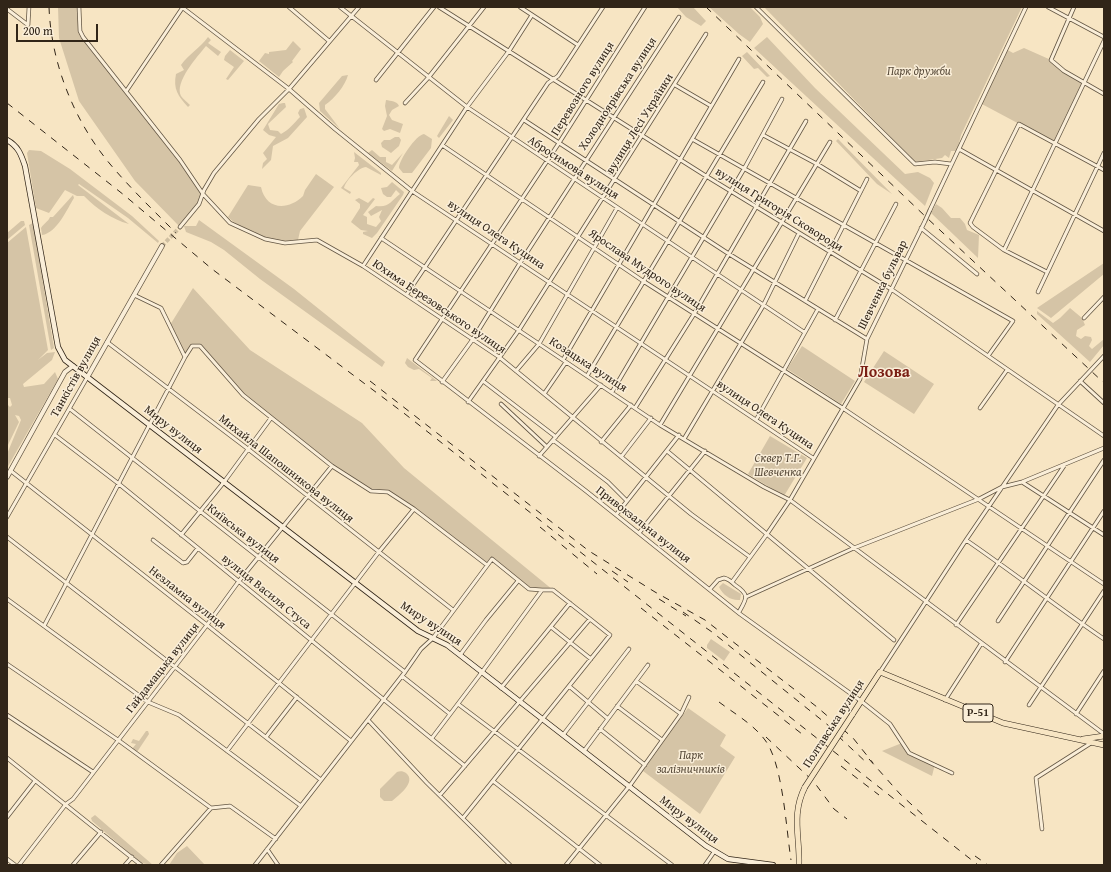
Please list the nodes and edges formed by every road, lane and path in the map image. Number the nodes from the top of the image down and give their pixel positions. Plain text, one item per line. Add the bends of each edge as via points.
1 (28, 7) edge
2 (79, 7) edge
3 (183, 7) edge
4 (340, 7) edge
5 (359, 7) edge
6 (434, 7) edge
7 (439, 7) edge
8 (484, 7) edge
9 (520, 7) edge
10 (603, 7) edge
11 (645, 7) edge
12 (756, 7) edge
13 (1026, 7) edge
14 (1048, 7) edge
15 (1074, 7) edge
16 (291, 8) edge
17 (7, 9) edge
18 (532, 15) junction
19 (351, 16) junction
20 (679, 17) dead end
21 (1068, 19) junction
22 (470, 27) junction
23 (706, 34) dead end
24 (1104, 38) edge
25 (329, 41) junction
26 (1104, 41) edge
27 (578, 45) junction
28 (509, 51) junction
29 (396, 53) junction
30 (739, 59) dead end
31 (428, 78) junction
32 (553, 79) junction
33 (376, 80) dead end
34 (763, 82) dead end
35 (1084, 83) junction
36 (674, 85) junction
37 (289, 89) junction
38 (127, 90) junction
39 (1104, 94) edge
40 (586, 99) junction
41 (782, 99) dead end
42 (405, 103) dead end
43 (711, 106) junction
44 (467, 107) junction
45 (614, 118) junction
46 (524, 120) junction
47 (806, 121) dead end
48 (763, 135) junction
49 (643, 136) junction
50 (511, 138) junction
51 (7, 140) edge
52 (692, 140) junction
53 (830, 142) dead end
54 (559, 143) junction
55 (1055, 143) junction
56 (442, 145) junction
57 (789, 149) junction
58 (960, 149) junction
59 (1104, 153) edge
60 (719, 155) junction
61 (680, 160) junction
62 (546, 161) junction
63 (586, 161) junction
64 (817, 164) junction
65 (951, 164) junction
66 (1097, 167) junction
67 (744, 169) junction
68 (997, 169) junction
69 (1104, 170) edge
70 (486, 174) junction
71 (706, 176) junction
72 (574, 179) junction
73 (867, 179) dead end
74 (615, 180) junction
75 (769, 183) junction
76 (1033, 190) junction
77 (412, 191) junction
78 (730, 191) junction
79 (861, 191) junction
80 (202, 194) junction
81 (522, 198) junction
82 (603, 198) junction
83 (797, 199) junction
84 (896, 204) dead end
85 (653, 205) junction
86 (756, 207) junction
87 (617, 208) junction
88 (1075, 213) junction
89 (550, 217) junction
90 (456, 219) junction
91 (678, 221) junction
92 (782, 223) junction
93 (642, 224) junction
94 (843, 226) junction
95 (180, 227) tunnel mouth
96 (921, 228) junction
97 (1104, 231) edge
98 (799, 233) junction
99 (578, 236) junction
100 (703, 237) junction
101 (381, 238) junction
102 (667, 241) junction
103 (874, 243) junction
104 (492, 244) junction
105 (162, 246) tunnel mouth
106 (594, 248) junction
107 (1004, 250) junction
108 (829, 252) junction
109 (729, 254) junction
110 (692, 258) junction
111 (905, 261) junction
112 (520, 263) junction
113 (619, 264) junction
114 (363, 266) junction
115 (424, 267) junction
116 (755, 270) junction
117 (860, 270) junction
118 (1047, 272) junction
119 (716, 274) junction
120 (977, 274) dead end
121 (643, 281) junction
122 (549, 282) junction
123 (776, 283) junction
124 (891, 289) junction
125 (742, 291) junction
126 (461, 292) junction
127 (1038, 292) dead end
128 (407, 294) junction
129 (134, 295) junction
130 (568, 295) junction
131 (669, 297) junction
132 (1104, 297) edge
133 (804, 301) junction
134 (763, 306) junction
135 (818, 309) junction
136 (490, 310) junction
137 (591, 310) junction
138 (694, 314) junction
139 (1084, 318) dead end
140 (443, 319) junction
141 (835, 320) junction
142 (616, 327) junction
143 (718, 329) junction
144 (519, 330) junction
145 (804, 332) junction
146 (472, 339) junction
147 (867, 339) junction
148 (107, 342) junction
149 (640, 343) junction
150 (539, 344) junction
151 (741, 344) junction
152 (988, 356) junction
153 (1104, 356) edge
154 (185, 357) junction
155 (499, 357) junction
156 (415, 360) joint
157 (564, 361) junction
158 (665, 361) junction
159 (73, 366) junction
160 (783, 370) junction
161 (1007, 370) junction
162 (516, 371) junction
163 (88, 376) junction
164 (587, 376) junction
165 (690, 377) junction
166 (483, 381) junction
167 (1080, 381) junction
168 (442, 382) junction
169 (601, 385) junction
170 (170, 389) junction
171 (712, 391) junction
172 (612, 392) junction
173 (544, 394) junction
174 (468, 402) junction
175 (1104, 403) edge
176 (501, 404) dead end
177 (631, 405) junction
178 (1058, 405) junction
179 (635, 408) junction
180 (980, 408) dead end
181 (70, 409) junction
182 (844, 409) junction
183 (271, 418) junction
184 (572, 418) junction
185 (651, 418) junction
186 (756, 420) junction
187 (150, 425) junction
188 (660, 425) junction
189 (55, 435) junction
190 (678, 435) junction
191 (1104, 436) edge
192 (554, 438) junction
193 (684, 439) junction
194 (601, 442) junction
195 (547, 447) junction
196 (1104, 448) edge
197 (248, 449) junction
198 (667, 451) junction
199 (705, 451) junction
200 (539, 456) junction
201 (621, 457) junction
202 (133, 458) junction
203 (813, 458) junction
204 (1104, 460) edge
205 (1064, 465) junction
206 (332, 466) junction
207 (690, 470) junction
208 (10, 471) junction
209 (7, 477) edge
210 (646, 477) junction
211 (26, 482) junction
212 (224, 482) junction
213 (1022, 482) junction
214 (119, 484) junction
215 (1002, 487) junction
216 (308, 496) junction
217 (670, 496) junction
218 (1044, 497) junction
219 (979, 499) junction
220 (790, 500) junction
221 (627, 501) junction
222 (989, 506) junction
223 (414, 509) junction
224 (1104, 511) edge
225 (200, 512) junction
226 (1070, 513) junction
227 (616, 515) junction
228 (7, 518) edge
229 (282, 527) junction
230 (1021, 528) junction
231 (1093, 528) junction
232 (639, 533) junction
233 (767, 534) junction
234 (92, 535) junction
235 (181, 535) junction
236 (1104, 535) edge
237 (7, 537) edge
238 (152, 540) dead end
239 (966, 540) junction
240 (1047, 546) junction
241 (198, 548) junction
242 (854, 548) junction
243 (378, 553) junction
244 (258, 557) junction
245 (750, 557) junction
246 (999, 562) junction
247 (1071, 562) junction
248 (487, 565) junction
249 (808, 569) junction
250 (518, 580) junction
251 (1024, 580) junction
252 (239, 581) junction
253 (732, 582) junction
254 (355, 583) junction
255 (67, 584) junction
256 (1104, 584) edge
257 (542, 590) junction
258 (710, 590) junction
259 (1104, 591) edge
260 (746, 597) junction
261 (7, 599) edge
262 (1046, 600) junction
263 (925, 602) junction
264 (570, 604) junction
265 (453, 610) junction
266 (739, 612) junction
267 (331, 615) junction
268 (590, 619) junction
269 (998, 621) dead end
270 (1082, 624) junction
271 (207, 625) junction
272 (956, 625) junction
273 (44, 626) junction
274 (551, 627) junction
275 (433, 638) junction
276 (1104, 639) edge
277 (312, 640) junction
278 (894, 640) dead end
279 (569, 643) junction
280 (981, 644) junction
281 (629, 649) dead end
282 (460, 655) junction
283 (591, 659) junction
284 (1005, 662) junction
285 (7, 664) edge
286 (648, 665) dead end
287 (176, 666) junction
288 (1104, 671) edge
289 (405, 672) junction
290 (482, 672) junction
291 (880, 672) junction
292 (402, 676) junction
293 (636, 681) junction
294 (278, 683) junction
295 (569, 686) junction
296 (501, 688) junction
297 (1040, 688) junction
298 (297, 697) junction
299 (689, 697) dead end
300 (384, 699) junction
301 (946, 700) junction
302 (519, 701) junction
303 (861, 701) junction
304 (148, 702) junction
305 (587, 703) junction
306 (458, 704) junction
307 (1029, 705) dead end
308 (617, 706) junction
309 (7, 714) edge
310 (450, 714) junction
311 (681, 714) junction
312 (1076, 714) junction
313 (608, 718) junction
314 (542, 719) junction
315 (368, 720) junction
316 (249, 722) junction
317 (600, 729) junction
318 (494, 731) junction
319 (563, 735) junction
320 (1104, 735) edge
321 (266, 737) junction
322 (432, 738) junction
323 (1080, 739) junction
324 (118, 740) junction
325 (662, 740) junction
326 (351, 741) junction
327 (1091, 743) junction
328 (1104, 745) edge
329 (519, 749) junction
330 (227, 751) junction
331 (584, 752) junction
332 (7, 758) edge
333 (645, 765) junction
334 (465, 766) junction
335 (93, 772) junction
336 (952, 773) dead end
337 (321, 780) junction
338 (35, 781) junction
339 (493, 781) junction
340 (630, 786) junction
341 (440, 795) junction
342 (66, 804) junction
343 (301, 806) junction
344 (211, 808) junction
345 (606, 815) junction
346 (7, 817) edge
347 (463, 818) junction
348 (1042, 829) dead end
349 (101, 832) junction
350 (276, 839) junction
351 (580, 848) junction
352 (267, 849) junction
353 (714, 852) junction
354 (132, 858) junction
355 (7, 859) edge
356 (15, 865) edge
357 (19, 865) edge
358 (73, 865) edge
359 (125, 865) edge
360 (141, 865) edge
361 (161, 865) edge
362 (255, 865) edge
363 (278, 865) edge
364 (510, 865) edge
365 (566, 865) edge
366 (600, 865) edge
367 (672, 865) edge
368 (705, 865) edge
369 (773, 865) edge
370 (798, 865) edge

1 - 17 street via 28,25
2 - 38 street, Юхима Березовського вулиця via 80,31 83,37
3 - 37 street, вулиця Олега Куцина
3 - 38 street
4 - 19 street, Абросимова вулиця
5 - 19 street
6 - 29 street
7 - 22 street, вулиця Григорія Сковороди
8 - 22 street
9 - 18 street
10 - 27 street
11 - 40 street, Перевозного вулиця
12 - 65 street via 915,164
13 - 58 street, Шевченка бульвар
14 - 21 street
15 - 21 street
16 - 25 street
18 - 27 street
18 - 28 street
19 - 25 street
19 - 29 street, Абросимова вулиця
20 - 45 street, Холодноярівська вулиця
21 - 24 street
21 - 35 street via 1051,60
22 - 28 street, вулиця Григорія Сковороди
22 - 31 street
23 - 36 street, вулиця Лесі Українки
25 - 37 street
26 - 35 street
27 - 32 street via 558,76
28 - 32 street, вулиця Григорія Сковороди
28 - 44 street
29 - 31 street, Абросимова вулиця
29 - 33 street
30 - 43 street
31 - 42 street
31 - 44 street, Абросимова вулиця
32 - 40 street, вулиця Григорія Сковороди
32 - 46 street via 548,82
34 - 60 street
35 - 39 street
35 - 55 street
36 - 43 street
36 - 49 street, вулиця Лесі Українки
37 - 77 street, вулиця Олега Куцина
37 - 80 street via 259,119 219,167
38 - 80 street, Юхима Березовського вулиця via 180,160
40 - 45 street, вулиця Григорія Сковороди
40 - 54 street, Перевозного вулиця
41 - 48 street
43 - 52 street
44 - 50 street, Абросимова вулиця
44 - 56 street
45 - 49 street, вулиця Григорія Сковороди
45 - 63 street, Холодноярівська вулиця
46 - 50 street
46 - 54 street
47 - 57 street
48 - 57 street
48 - 67 street
49 - 61 street, вулиця Григорія Сковороди
49 - 74 street, вулиця Лесі Українки
50 - 62 street, Абросимова вулиця
50 - 70 street
51 - 159 main road, Миру вулиця via 15,144 21,152 58,347 65,360
52 - 60 street
52 - 61 street
53 - 64 street
54 - 62 street, Перевозного вулиця
54 - 63 street
55 - 66 street
55 - 68 street via 1019,124
55 - 76 street
56 - 70 street, Ярослава Мудрого вулиця
56 - 77 street
57 - 64 street
57 - 75 street
58 - 65 street, Шевченка бульвар
58 - 68 street
59 - 66 street
60 - 67 street
60 - 71 street
61 - 71 street, вулиця Григорія Сковороди
61 - 85 street
62 - 72 street, Абросимова вулиця
62 - 81 street, Перевозного вулиця
63 - 72 street, Холодноярівська вулиця
63 - 74 street
64 - 79 street
64 - 83 street
65 - 96 street, Шевченка бульвар, bridge
66 - 69 street
66 - 88 street
67 - 75 street
67 - 78 street
68 - 76 street
68 - 107 street via 970,223
70 - 81 street, Ярослава Мудрого вулиця
70 - 90 street
71 - 78 street, вулиця Григорія Сковороди
71 - 91 street
72 - 82 street, Абросимова вулиця
72 - 89 street, Холодноярівська вулиця
73 - 79 street
74 - 82 street, вулиця Лесі Українки
74 - 85 street
75 - 83 street
75 - 86 street
76 - 88 street
76 - 107 street
77 - 90 street, вулиця Олега Куцина
77 - 101 street
78 - 86 street, вулиця Григорія Сковороди
78 - 100 street
79 - 94 street
80 - 95 street via 199,204
80 - 114 street, Юхима Березовського вулиця via 230,223 265,239 285,243 317,240
81 - 89 street, Ярослава Мудрого вулиця
81 - 104 street, Перевозного вулиця
82 - 87 street, Абросимова вулиця
82 - 99 street, вулиця Лесі Українки
83 - 92 street
83 - 94 street
84 - 103 street
85 - 91 street
85 - 93 street
86 - 92 street, вулиця Григорія Сковороди
86 - 109 street
87 - 93 street, Абросимова вулиця
87 - 106 street
88 - 97 street
88 - 118 street
89 - 99 street, Ярослава Мудрого вулиця
89 - 112 street, Холодноярівська вулиця
90 - 104 street, вулиця Олега Куцина
90 - 115 street
91 - 100 street
91 - 102 street
92 - 98 street, вулиця Григорія Сковороди
92 - 116 street
93 - 102 street, Абросимова вулиця
93 - 113 street
94 - 103 street
94 - 108 street
96 - 111 street, Шевченка бульвар
96 - 120 street
98 - 108 street, вулиця Григорія Сковороди
98 - 123 street
99 - 106 street, Ярослава Мудрого вулиця
99 - 122 street, вулиця Лесі Українки
100 - 109 street
100 - 110 street
101 - 114 street
101 - 115 street, Козацька вулиця
102 - 110 street, Абросимова вулиця
102 - 121 street
103 - 111 street
103 - 117 street
104 - 112 street, вулиця Олега Куцина
104 - 126 street, Перевозного вулиця
105 - 129 street, Танкістів вулиця
106 - 113 street, Ярослава Мудрого вулиця
106 - 130 street
107 - 118 street
108 - 117 street, вулиця Григорія Сковороди
108 - 133 street
109 - 116 street
109 - 119 street
110 - 119 street, Абросимова вулиця
110 - 131 street
111 - 124 street, Шевченка бульвар
111 - 152 street via 1013,322
112 - 122 street, вулиця Олега Куцина
112 - 136 street, Холодноярівська вулиця
113 - 121 street, Ярослава Мудрого вулиця
113 - 137 street
114 - 128 street, Юхима Березовського вулиця
115 - 126 street, Козацька вулиця
115 - 128 street
116 - 123 street
116 - 125 street
117 - 124 street, вулиця Григорія Сковороди
117 - 141 street
118 - 127 street
119 - 125 street, Абросимова вулиця
119 - 138 street
121 - 131 street, Ярослава Мудрого вулиця
121 - 142 street
122 - 130 street, вулиця Олега Куцина
122 - 144 street, вулиця Лесі Українки
123 - 133 street
123 - 134 street
124 - 147 street, Шевченка бульвар
124 - 152 street, вулиця Григорія Сковороди
125 - 134 street, Абросимова вулиця
125 - 143 street
126 - 136 street, Козацька вулиця
126 - 140 street, Перевозного вулиця
128 - 140 street, Юхима Березовського вулиця
129 - 148 street, Танкістів вулиця
129 - 154 street via 161,308
130 - 137 street, вулиця Олега Куцина
130 - 150 street
131 - 138 street, Ярослава Мудрого вулиця
131 - 149 street
132 - 139 street
133 - 135 street
134 - 145 street, Абросимова вулиця
134 - 151 street
135 - 141 street
135 - 145 street
136 - 144 street, Козацька вулиця
136 - 146 street, Холодноярівська вулиця
137 - 142 street, вулиця Олега Куцина
137 - 157 street
138 - 143 street, Ярослава Мудрого вулиця
138 - 158 street
140 - 146 street, Юхима Березовського вулиця
140 - 156 street, Перевозного вулиця
141 - 147 street
142 - 149 street, вулиця Олега Куцина
142 - 164 street
143 - 151 street, Ярослава Мудрого вулиця
143 - 165 street
144 - 150 street, Козацька вулиця
144 - 155 street, вулиця Лесі Українки
145 - 160 street
146 - 155 street, Юхима Березовського вулиця
146 - 168 street, Холодноярівська вулиця
147 - 182 street, Шевченка бульвар via 860,379
148 - 163 street, Танкістів вулиця
148 - 170 street, Михайла Шапошникова вулиця
149 - 158 street, вулиця Олега Куцина
149 - 172 street
150 - 157 street, Козацька вулиця
150 - 162 street
151 - 160 street, Ярослава Мудрого вулиця
151 - 171 street
152 - 161 street, вулиця Григорія Сковороди
153 - 167 street
154 - 170 street
154 - 183 street via 192,346 200,346 243,395
155 - 162 street, Юхима Березовського вулиця
155 - 166 street, вулиця Лесі Українки
156 - 168 street, Привокзальна вулиця
157 - 164 street, Козацька вулиця
157 - 173 street
158 - 165 street, вулиця Олега Куцина
158 - 179 street
159 - 163 main road, Миру вулиця
159 - 208 street via 65,372
160 - 182 street, Ярослава Мудрого вулиця
160 - 186 street
161 - 178 street, вулиця Григорія Сковороди
161 - 180 street
162 - 173 street, Юхима Березовського вулиця
163 - 181 street, Танкістів вулиця
163 - 187 main road, Миру вулиця
164 - 169 street, Козацька вулиця
165 - 171 street, вулиця Олега Куцина
165 - 188 street
166 - 174 street, вулиця Лесі Українки
166 - 192 street
167 - 175 street
167 - 178 street
168 - 174 street, Привокзальна вулиця
169 - 172 street, Козацька вулиця
169 - 184 street
170 - 187 street
170 - 197 street, Михайла Шапошникова вулиця
171 - 186 street, вулиця Олега Куцина
171 - 193 street
172 - 177 street, Козацька вулиця
173 - 184 street, Юхима Березовського вулиця
174 - 200 street, Привокзальна вулиця
176 - 195 street
177 - 179 street, Козацька вулиця
177 - 194 street
178 - 191 street, вулиця Григорія Сковороди
178 - 215 street
179 - 185 street, Козацька вулиця
181 - 189 street, Танкістів вулиця
181 - 202 street, Київська вулиця
182 - 203 street, Шевченка бульвар
182 - 219 street, Ярослава Мудрого вулиця
183 - 197 street
183 - 206 street
184 - 192 street
184 - 194 street, Юхима Березовського вулиця
185 - 188 street, Козацька вулиця
185 - 201 street
186 - 203 street, вулиця Олега Куцина
187 - 202 street
187 - 212 main road, Миру вулиця
188 - 190 street, Козацька вулиця
189 - 211 street, Танкістів вулиця
189 - 214 street, вулиця Василя Стуса
190 - 193 street, Козацька вулиця
190 - 198 street
192 - 195 street
192 - 221 street
193 - 199 street, Козацька вулиця
194 - 201 street, Юхима Березовського вулиця
195 - 200 street
196 - 205 street
197 - 212 street
197 - 216 street, Михайла Шапошникова вулиця
198 - 207 street
198 - 210 street
199 - 207 street
199 - 220 street, Козацька вулиця
200 - 227 street, Привокзальна вулиця
201 - 210 street, Юхима Березовського вулиця
202 - 214 street
202 - 225 street, Київська вулиця
203 - 220 street, Шевченка бульвар
204 - 226 street
205 - 213 street
205 - 218 street
206 - 216 street, Гайдамацька вулиця
206 - 223 street via 371,491 388,492
207 - 217 street
207 - 233 street
208 - 209 street
208 - 211 street, Незламна вулиця
210 - 217 street, Юхима Березовського вулиця
210 - 221 street
211 - 228 street, Танкістів вулиця
211 - 234 street, Незламна вулиця
212 - 225 street
212 - 229 main road, Миру вулиця
213 - 215 street
213 - 218 street
214 - 234 street
214 - 235 street, вулиця Василя Стуса
215 - 219 street
215 - 222 street
216 - 229 street, Гайдамацька вулиця
216 - 243 street, Михайла Шапошникова вулиця
217 - 232 street
217 - 245 street, Юхима Березовського вулиця
218 - 226 street
218 - 230 street
219 - 222 street, Ярослава Мудрого вулиця
219 - 242 street
220 - 233 street, Шевченка бульвар
220 - 242 street, Козацька вулиця
221 - 227 street
222 - 230 street, Ярослава Мудрого вулиця
222 - 239 street
223 - 243 street
223 - 248 street
224 - 231 street
225 - 235 street
225 - 244 street, Київська вулиця
226 - 231 street
226 - 240 street
227 - 232 street, Привокзальна вулиця
229 - 244 street, Гайдамацька вулиця
229 - 254 main road, Миру вулиця
230 - 240 street, Ярослава Мудрого вулиця
230 - 246 street
231 - 236 street
231 - 247 street
232 - 258 street, Привокзальна вулиця
233 - 245 street, Шевченка бульвар
233 - 249 street
234 - 255 street
234 - 271 street, Незламна вулиця
235 - 241 street, вулиця Василя Стуса
237 - 255 street
238 - 241 street via 183,563 187,562
239 - 246 street
239 - 263 street
240 - 247 street, Ярослава Мудрого вулиця
240 - 251 street
241 - 252 street, вулиця Василя Стуса
242 - 249 street
242 - 263 street, Козацька вулиця
243 - 254 street
243 - 265 street, Михайла Шапошникова вулиця
244 - 252 street, Гайдамацька вулиця
244 - 267 street, Київська вулиця
245 - 253 street, Шевченка бульвар
246 - 251 street
246 - 272 street
247 - 256 street, Ярослава Мудрого вулиця
247 - 262 street
248 - 250 street via 492,559
248 - 265 street
249 - 260 street
249 - 278 street
250 - 257 street via 529,589
250 - 282 street
251 - 262 street
251 - 269 street
252 - 271 street, Гайдамацька вулиця
252 - 277 street, вулиця Василя Стуса
253 - 258 street via 725,578 719,579
253 - 260 street via 744,591
254 - 267 street
254 - 275 main road, Миру вулиця via 418,631
255 - 273 street
255 - 287 street
257 - 264 street via 553,590
257 - 290 street
258 - 266 street, Привокзальна вулиця
259 - 270 street
260 - 266 street
261 - 273 street
262 - 270 street
262 - 284 street
263 - 272 street, Козацька вулиця
263 - 291 street
264 - 268 street
264 - 274 street
265 - 275 street
266 - 303 street, Привокзальна вулиця
267 - 277 street
267 - 289 street, Київська вулиця
268 - 279 street
268 - 283 street via 610,635
270 - 276 street
270 - 297 street
271 - 287 street, Гайдамацька вулиця
271 - 294 street, Незламна вулиця
272 - 280 street, Козацька вулиця
273 - 304 street
274 - 279 street
274 - 296 street
275 - 282 main road, Миру вулиця
275 - 289 street via 421,649
277 - 294 street
277 - 300 street, вулиця Василя Стуса
279 - 283 street
279 - 302 street
280 - 284 street, Козацька вулиця
280 - 301 street
281 - 305 street
282 - 290 main road, Миру вулиця
283 - 295 street
284 - 297 street, Козацька вулиця
285 - 324 street
286 - 293 street
287 - 304 street, Гайдамацька вулиця
287 - 316 street
288 - 312 street
289 - 292 street
290 - 296 main road, Миру вулиця
290 - 306 street
291 - 301 main road, Р-51
291 - 303 main road, Полтавська вулиця
292 - 300 street
292 - 310 street
293 - 308 street
293 - 311 street
294 - 298 street, Незламна вулиця
294 - 316 street
295 - 305 street
295 - 314 street
296 - 302 main road, Миру вулиця
297 - 307 street
297 - 312 street, Козацька вулиця
298 - 321 street
298 - 326 street, Незламна вулиця
299 - 311 street
300 - 315 street
300 - 322 street, вулиця Василя Стуса
301 - 323 main road, Р-51 via 1003,723
302 - 314 main road, Миру вулиця
302 - 318 street
303 - 336 street, Привокзальна вулиця via 890,724 909,753
303 - 370 main road, Полтавська вулиця, bridge via 799,798 796,812
304 - 324 street, Гайдамацька вулиця
304 - 330 street via 176,713
305 - 313 street
305 - 319 street
306 - 310 street
306 - 318 street
308 - 313 street
308 - 325 street
309 - 335 street
310 - 322 street
311 - 325 street
312 - 320 street, Козацька вулиця
313 - 317 street
314 - 319 main road, Миру вулиця
314 - 329 street
315 - 326 street
315 - 341 street
316 - 321 street
316 - 330 street
317 - 331 street
317 - 333 street
318 - 329 street
318 - 334 street
319 - 331 main road, Миру вулиця
320 - 323 main road, Р-51
321 - 337 street
322 - 334 street, вулиця Василя Стуса
323 - 327 main road, Р-51
324 - 335 street, Гайдамацька вулиця
324 - 344 street
325 - 333 street
326 - 337 street
327 - 328 main road, Р-51
327 - 348 street via 1036,778
329 - 339 street
329 - 345 street
330 - 343 street
331 - 340 main road, Миру вулиця
332 - 338 street
333 - 340 street
334 - 341 street
335 - 342 street, Гайдамацька вулиця via 73,799
337 - 343 street
338 - 342 street
338 - 346 street
339 - 347 street
339 - 351 street
340 - 345 street
340 - 353 main road, Миру вулиця
341 - 347 street
342 - 349 street
342 - 357 street, Гайдамацька вулиця
343 - 350 street
344 - 350 street via 230,806
344 - 361 street
345 - 351 street
345 - 367 street
347 - 364 street
349 - 354 street
349 - 358 street
350 - 352 street
351 - 365 street
351 - 366 street
352 - 362 street
352 - 363 street
353 - 368 street
353 - 369 main road, Миру вулиця via 728,859
354 - 359 street
354 - 360 street
355 - 356 street

